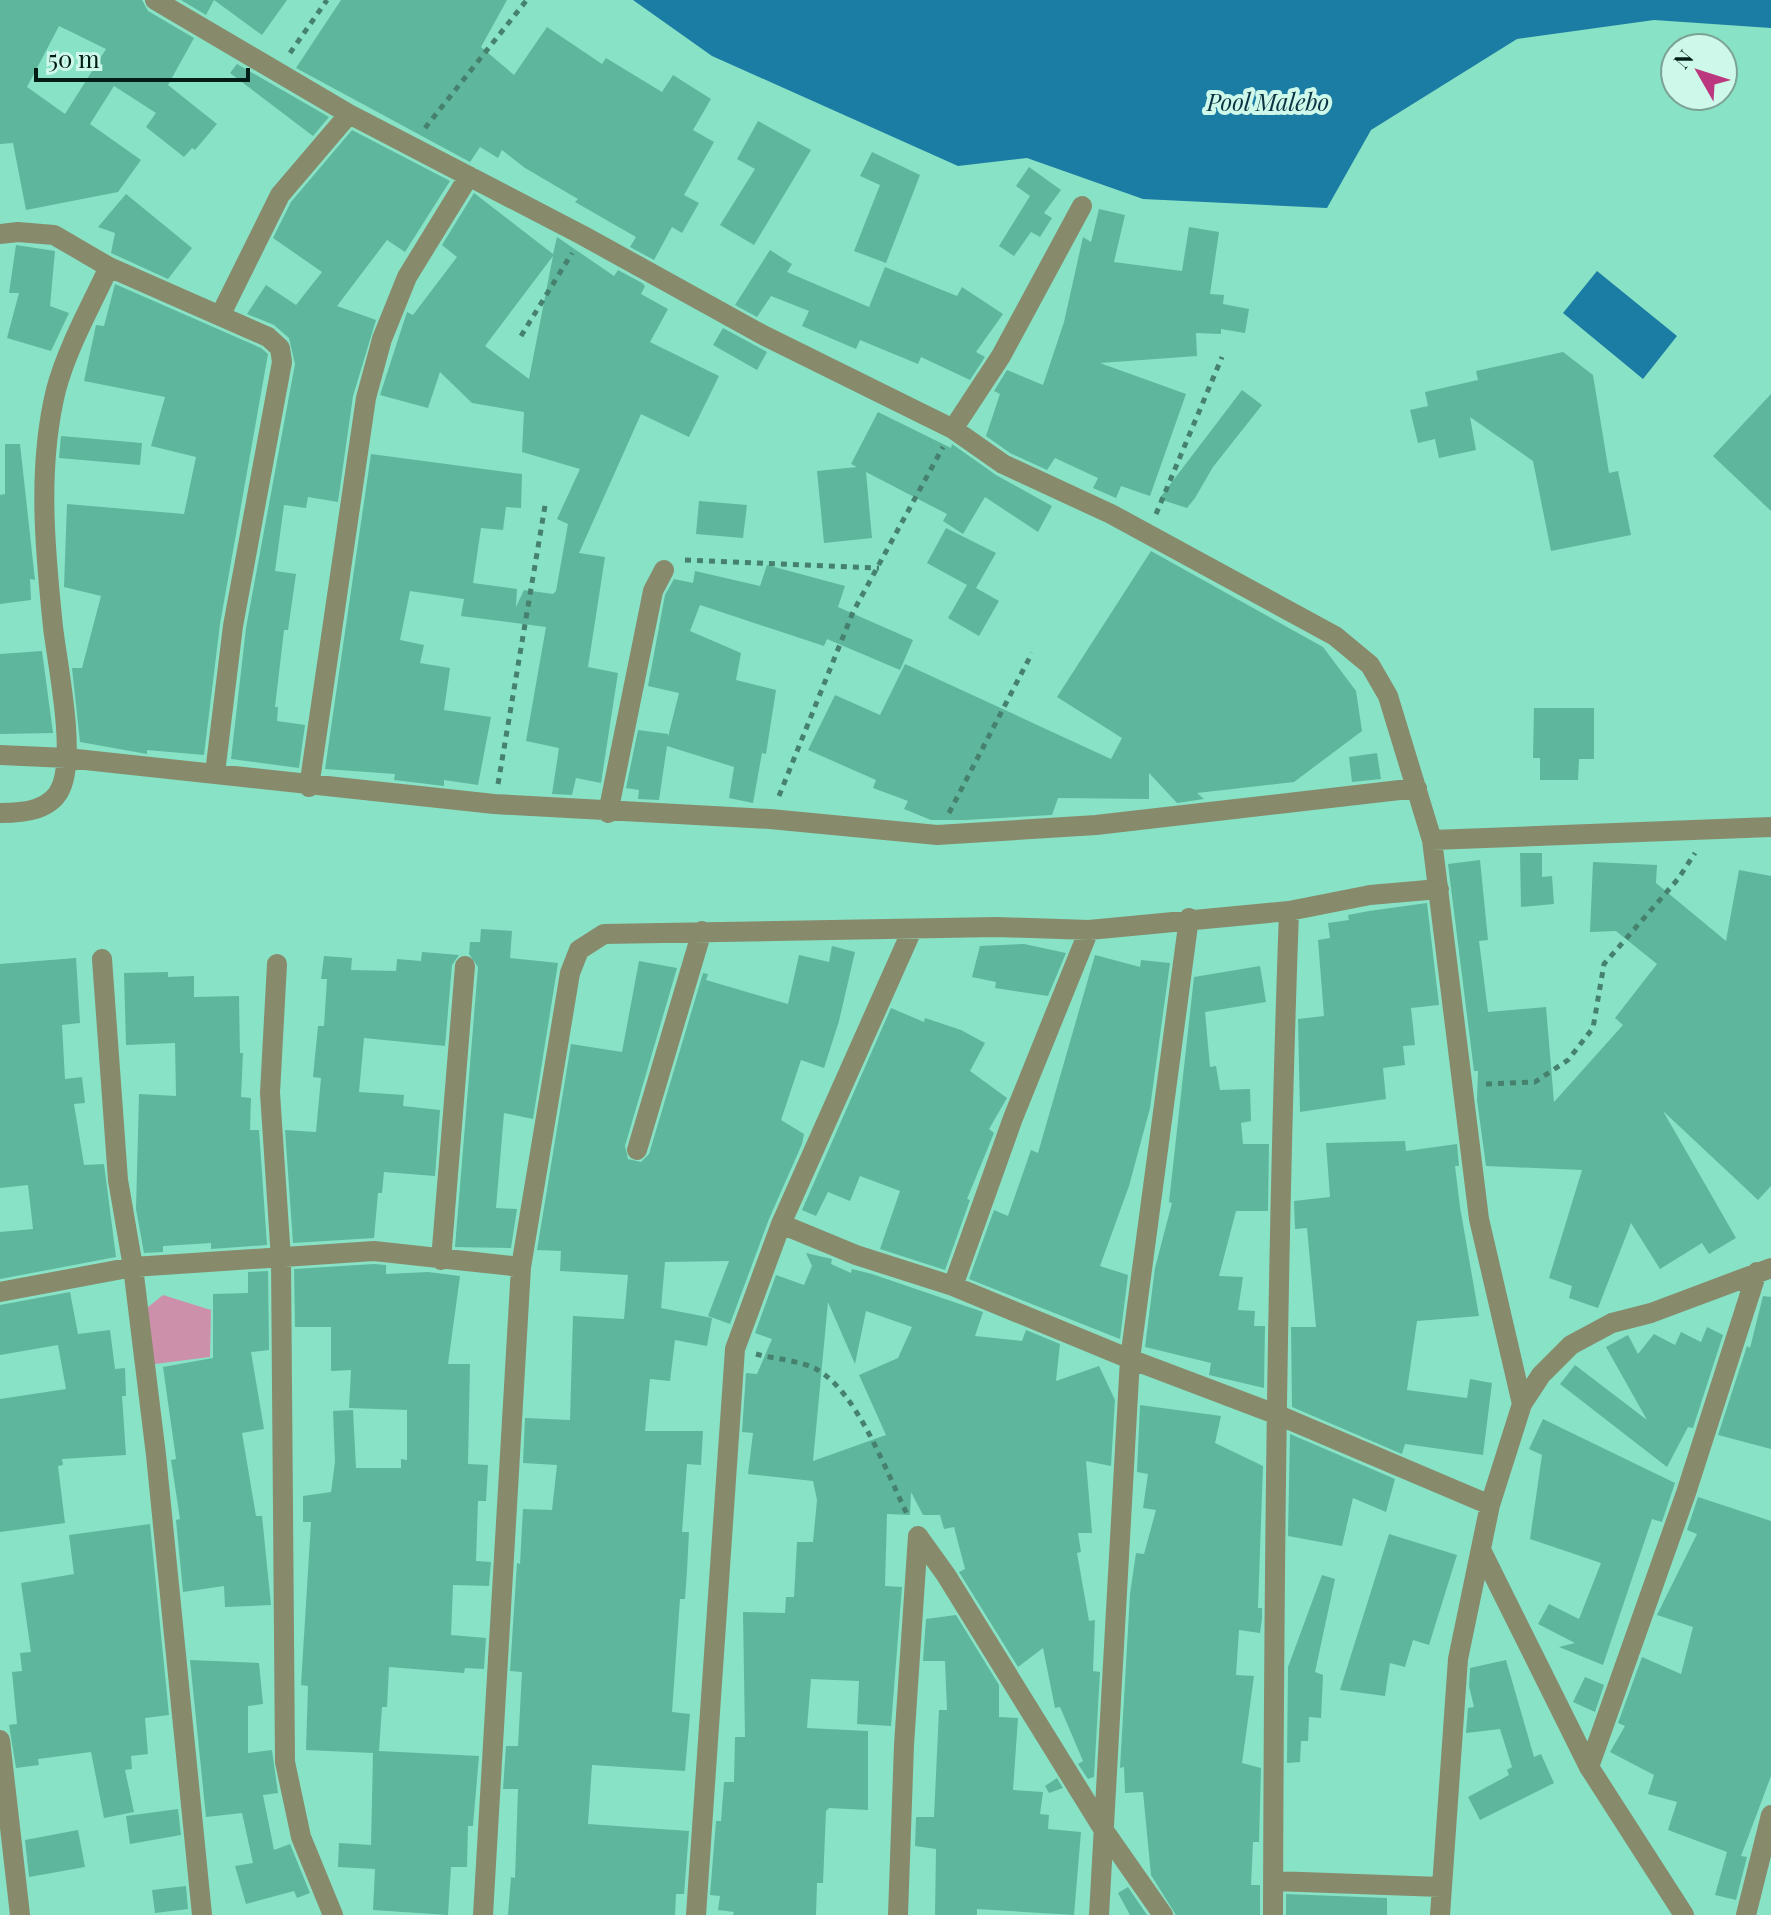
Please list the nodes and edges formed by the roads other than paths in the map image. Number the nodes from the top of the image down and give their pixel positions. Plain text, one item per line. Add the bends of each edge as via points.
1 (155, 0) edge
2 (349, 114) junction
3 (469, 176) junction
4 (1082, 206) dead end
5 (0, 234) edge
6 (109, 267) junction
7 (221, 314) junction
8 (953, 429) junction
9 (664, 570) road end
10 (0, 755) edge
11 (67, 758) junction
12 (215, 773) junction
13 (309, 787) junction
14 (1417, 788) junction
15 (0, 813) edge
16 (608, 813) junction
17 (1771, 827) edge
18 (1432, 840) junction
19 (1439, 889) junction
20 (1289, 911) junction
21 (1189, 918) junction
22 (912, 930) junction
23 (1089, 930) junction
24 (702, 931) junction
25 (102, 959) dead end
26 (277, 964) dead end
27 (465, 966) dead end
28 (637, 1150) dead end
29 (781, 1224) junction
30 (281, 1259) junction
31 (441, 1260) junction
32 (133, 1267) junction
33 (521, 1267) junction
34 (1764, 1270) edge
35 (953, 1286) junction
36 (0, 1292) edge
37 (1130, 1359) junction
38 (1522, 1404) junction
39 (1278, 1415) junction
40 (1490, 1505) junction
41 (1482, 1552) junction
42 (0, 1740) edge
43 (1589, 1767) junction
44 (1771, 1815) edge
45 (1105, 1832) junction
46 (1274, 1881) junction
47 (1441, 1887) junction
48 (20, 1915) edge
49 (202, 1915) edge
50 (333, 1915) edge
51 (483, 1915) edge
52 (696, 1915) edge
53 (898, 1915) edge
54 (1099, 1915) edge
55 (1163, 1915) edge
56 (1273, 1915) edge
57 (1440, 1915) edge
58 (1684, 1915) edge
59 (1746, 1915) edge

1 - 2 street
2 - 3 street
2 - 7 street via 280,195
3 - 8 street via 763,335
3 - 13 street via 407,277 366,398
4 - 8 street via 1001,356
5 - 6 street via 54,235
6 - 7 street
6 - 11 street via 56,389 44,470
7 - 12 street via 268,337 280,348 282,362 233,626
8 - 14 street via 1003,464 1149,534 1335,636 1370,665 1388,696
9 - 16 street via 653,591
10 - 11 street
11 - 12 street
11 - 15 street via 62,787 51,802 27,812
12 - 13 street
13 - 16 street
14 - 16 street via 1096,825 937,835 770,819
14 - 18 street
17 - 18 street
18 - 19 street
19 - 20 street via 1370,895
19 - 38 street via 1479,1219
20 - 21 street
20 - 39 street
21 - 23 street
21 - 37 street
22 - 23 street
22 - 24 street
22 - 29 street
23 - 35 street
24 - 28 street
24 - 33 street via 604,934 579,950 570,973
25 - 32 street via 118,1180
26 - 30 street via 270,1093
27 - 31 street
29 - 35 street
29 - 52 street via 735,1349
30 - 31 street via 374,1251
30 - 32 street
30 - 50 street via 285,1762 301,1837
31 - 33 street
32 - 36 street
32 - 49 street
33 - 51 street
34 - 38 street via 1612,1323 1571,1345
34 - 43 street
35 - 37 street
37 - 39 street
37 - 45 street
38 - 40 street
39 - 40 street
39 - 46 street via 1272,1640
40 - 41 street
41 - 43 street
41 - 47 street via 1458,1659
42 - 48 street
43 - 58 street
44 - 59 street
45 - 53 street via 918,1536
45 - 54 street
45 - 55 street
46 - 47 street
46 - 56 street
47 - 57 street

